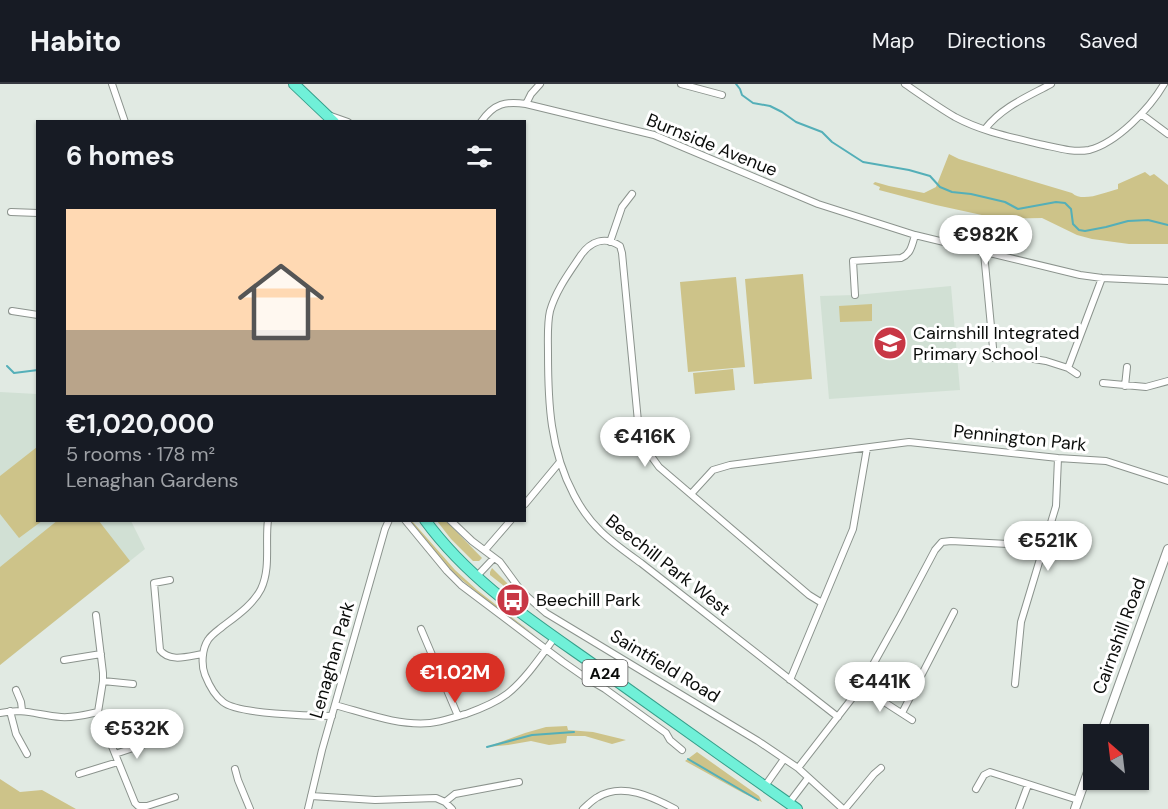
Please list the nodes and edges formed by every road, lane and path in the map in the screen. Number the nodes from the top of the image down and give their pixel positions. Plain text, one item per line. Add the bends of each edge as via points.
1 (112, 84) edge
2 (294, 84) edge
3 (540, 84) edge
4 (681, 84) edge
5 (905, 84) edge
6 (1051, 84) edge
7 (1164, 84) edge
8 (722, 95) dead end
9 (526, 104) junction
10 (1142, 114) junction
11 (331, 118) edge
12 (124, 120) edge
13 (483, 120) edge
14 (985, 129) junction
15 (1168, 134) edge
16 (632, 194) dead end
17 (11, 212) dead end
18 (36, 213) edge
19 (915, 235) junction
20 (610, 242) junction
21 (852, 252) dead end
22 (984, 253) junction
23 (853, 261) junction
24 (1102, 278) junction
25 (1168, 281) edge
26 (855, 295) dead end
27 (12, 311) dead end
28 (36, 315) edge
29 (994, 358) dead end
30 (1034, 359) dead end
31 (1068, 368) junction
32 (1126, 368) dead end
33 (1077, 374) dead end
34 (1168, 381) edge
35 (1103, 383) dead end
36 (1125, 386) junction
37 (867, 448) junction
38 (1058, 458) junction
39 (559, 464) junction
40 (1168, 481) edge
41 (691, 494) junction
42 (526, 503) edge
43 (388, 522) edge
44 (407, 522) edge
45 (428, 522) edge
46 (452, 522) edge
47 (509, 522) edge
48 (268, 523) edge
49 (1042, 549) junction
50 (1168, 549) edge
51 (485, 550) junction
52 (494, 558) junction
53 (476, 577) junction
54 (170, 580) dead end
55 (822, 603) junction
56 (954, 612) dead end
57 (96, 615) dead end
58 (421, 629) dead end
59 (555, 637) junction
60 (546, 649) junction
61 (100, 654) junction
62 (204, 654) junction
63 (64, 660) dead end
64 (790, 680) junction
65 (104, 681) junction
66 (133, 684) dead end
67 (1015, 684) dead end
68 (860, 688) junction
69 (16, 690) dead end
70 (335, 705) junction
71 (22, 710) junction
72 (10, 711) junction
73 (98, 712) junction
74 (0, 713) edge
75 (902, 713) junction
76 (332, 716) junction
77 (458, 716) junction
78 (837, 717) junction
79 (912, 720) dead end
80 (1105, 724) edge
81 (151, 742) dead end
82 (682, 750) dead end
83 (27, 754) dead end
84 (115, 754) junction
85 (784, 759) junction
86 (118, 762) junction
87 (798, 768) junction
88 (881, 768) dead end
89 (236, 769) dead end
90 (79, 774) dead end
91 (808, 778) junction
92 (519, 782) dead end
93 (1028, 785) junction
94 (765, 786) junction
95 (1083, 786) edge
96 (976, 789) dead end
97 (310, 796) junction
98 (175, 797) dead end
99 (375, 800) junction
100 (445, 801) junction
101 (1076, 805) edge
102 (794, 806) edge
103 (137, 807) edge
104 (250, 809) edge
105 (308, 809) edge
106 (375, 809) edge
107 (452, 809) edge
108 (583, 809) edge
109 (675, 809) edge
110 (844, 809) edge
111 (1019, 809) edge

1 - 12 street
2 - 11 highway
3 - 9 street
4 - 8 street
5 - 14 street via 955,117
6 - 14 street via 1005,109
7 - 10 street
9 - 13 street, Burnside Avenue via 506,102
9 - 19 street, Burnside Avenue via 654,135 814,203
10 - 14 street via 1104,143 1080,151
10 - 15 street
16 - 20 street via 622,207
17 - 18 street
19 - 22 street, Burnside Avenue
19 - 23 street via 907,256
20 - 39 street, Beechill Park West via 592,243 584,251 549,313 549,416
20 - 41 street via 620,246 622,253 642,441 659,467
21 - 23 street
22 - 24 street, Burnside Avenue
22 - 29 street
23 - 26 street
24 - 25 street, Burnside Avenue
24 - 31 street
27 - 28 street
30 - 31 street
31 - 33 street
32 - 36 street
34 - 36 street via 1146,387
35 - 36 street
37 - 38 street, Pennington Park via 918,442
37 - 41 street, Pennington Park via 721,467 713,470
37 - 55 street via 853,529
38 - 40 street, Pennington Park via 1106,461
38 - 49 street via 1056,506
39 - 42 street
39 - 64 street, Beechill Park West via 574,497 593,525 610,541
41 - 55 street
43 - 70 street, Lenaghan Park
44 - 60 street via 461,585
45 - 53 highway, Saintfield Road / A24
46 - 51 street, Saintfield Road
47 - 51 street
48 - 62 street via 267,563 260,591 208,639
49 - 67 street via 1021,622
49 - 68 street via 942,542
50 - 80 street, Cairnshill Road
51 - 52 street, Saintfield Road
52 - 53 street
52 - 85 street, Saintfield Road via 522,592 546,613
53 - 59 highway, Saintfield Road / A24
54 - 62 street via 154,584 160,650 173,658
55 - 64 street
56 - 75 street
57 - 61 street
58 - 77 street
59 - 60 street
59 - 94 highway, Saintfield Road / A24
60 - 77 street via 506,695
60 - 82 street via 666,733
61 - 63 street
61 - 65 street
62 - 76 street via 206,677 217,697 229,706
64 - 78 street, Beechill Park West
65 - 66 street
65 - 73 street
68 - 75 street
68 - 78 street
69 - 71 street
70 - 76 street, Lenaghan Park
70 - 77 street via 418,723
71 - 72 street
71 - 73 street via 62,717
72 - 74 street
72 - 83 street
73 - 84 street
75 - 79 street
76 - 97 street, Lenaghan Park
78 - 87 street
81 - 84 street
84 - 86 street
85 - 87 street, Saintfield Road
85 - 94 street
86 - 90 street
86 - 103 street
87 - 91 street, Saintfield Road
88 - 110 street
89 - 104 street
91 - 102 street
91 - 110 street, Saintfield Road
92 - 100 street via 455,794
93 - 96 street via 990,772
93 - 101 street
93 - 111 street
94 - 102 highway, Saintfield Road / A24
95 - 101 street
97 - 99 street
97 - 105 street, Lenaghan Park
98 - 103 street
99 - 100 street
99 - 106 street
100 - 107 street
108 - 109 street via 604,794 623,791 647,795

